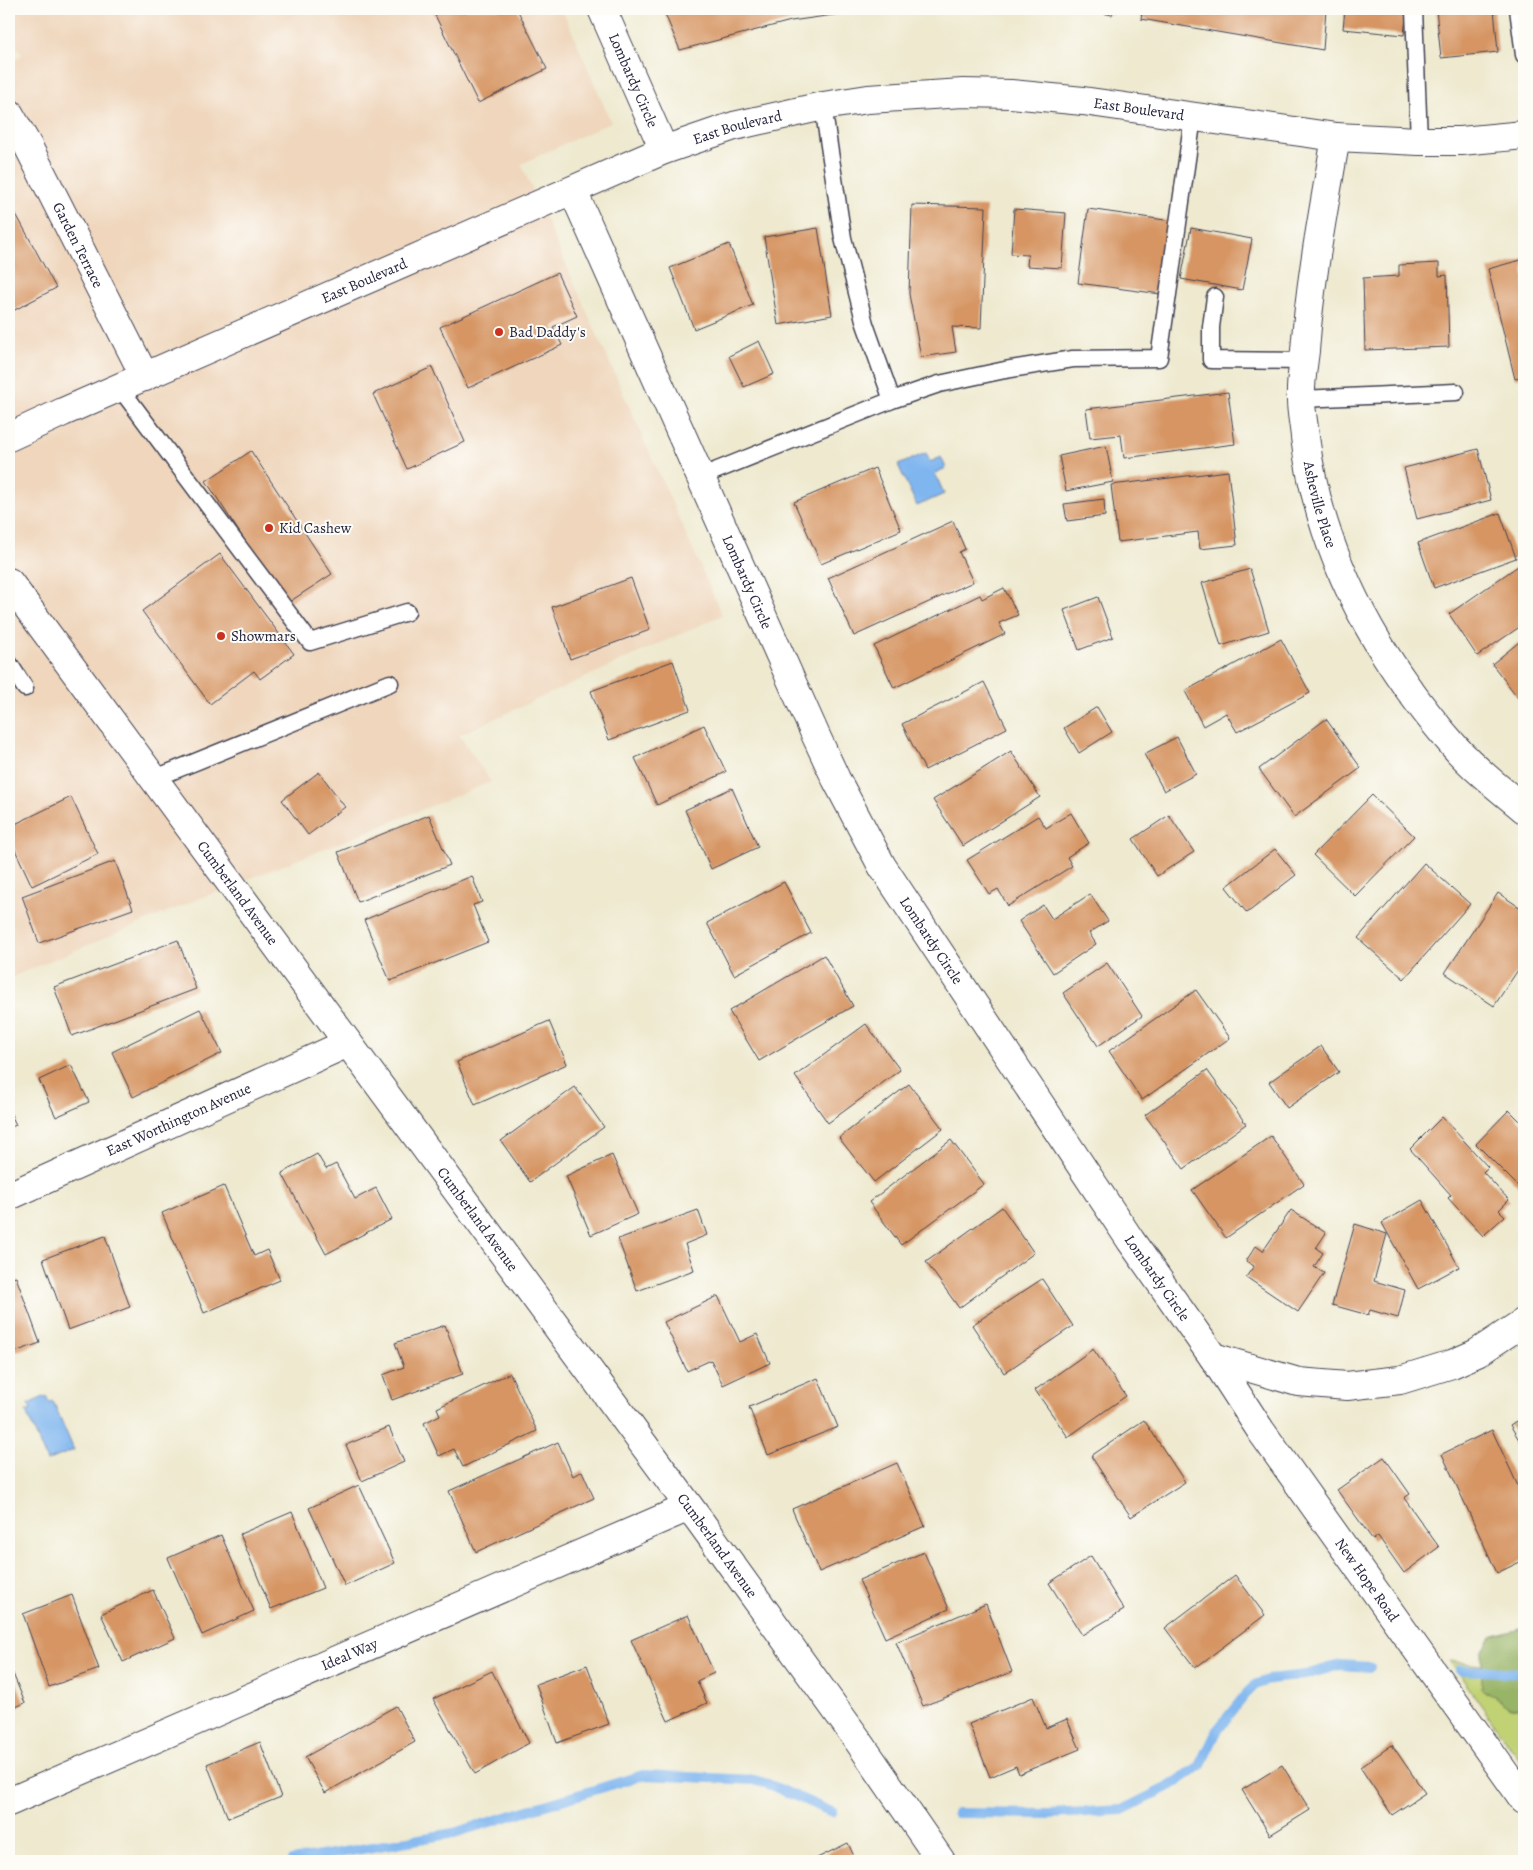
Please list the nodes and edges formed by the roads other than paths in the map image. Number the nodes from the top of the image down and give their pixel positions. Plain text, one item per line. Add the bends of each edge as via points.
1 (602, 9) edge
2 (1414, 9) edge
3 (1518, 9) edge
4 (1524, 55) edge
5 (823, 106) junction
6 (9, 114) edge
7 (1193, 117) junction
8 (1524, 135) edge
9 (1336, 137) junction
10 (1419, 141) junction
11 (664, 150) junction
12 (573, 191) junction
13 (1215, 297) dead end
14 (1304, 361) junction
15 (145, 377) junction
16 (120, 388) junction
17 (1456, 392) dead end
18 (1301, 399) junction
19 (892, 400) junction
20 (9, 437) edge
21 (700, 477) junction
22 (9, 582) edge
23 (407, 612) dead end
24 (9, 663) edge
25 (390, 683) dead end
26 (25, 688) dead end
27 (153, 779) junction
28 (1524, 809) edge
29 (348, 1043) junction
30 (9, 1196) edge
31 (1524, 1322) edge
32 (1213, 1357) junction
33 (689, 1506) junction
34 (1524, 1800) edge
35 (9, 1802) edge
36 (941, 1861) edge

1 - 11 street, Lombardy Circle
2 - 10 lane
3 - 4 lane
5 - 7 street, East Boulevard via 868,99 944,94 1011,94
5 - 11 street, East Boulevard via 734,126
5 - 19 lane via 843,238 865,324
6 - 15 street, Garden Terrace
7 - 9 street, East Boulevard
7 - 19 lane via 1160,358 1073,359 939,384
8 - 10 street, East Boulevard
9 - 10 street, East Boulevard
9 - 14 street, Asheville Place via 1307,314
11 - 12 street, East Boulevard
12 - 15 street, East Boulevard
12 - 21 street, Lombardy Circle
13 - 14 lane via 1210,360
14 - 18 street, Asheville Place
15 - 16 street, East Boulevard
16 - 20 street, East Boulevard
16 - 23 lane via 310,642
17 - 18 lane
18 - 28 street, Asheville Place via 1309,468 1322,521 1335,559 1369,628 1408,690 1454,747
19 - 21 lane
21 - 32 street, Lombardy Circle via 836,779 882,866 1126,1234
22 - 27 street, Cumberland Avenue
24 - 26 lane
25 - 27 lane
27 - 29 street, Cumberland Avenue
29 - 30 street, East Worthington Avenue
29 - 33 street, Cumberland Avenue
31 - 32 street via 1477,1353 1452,1364 1392,1381 1347,1386 1298,1382
32 - 34 street, New Hope Road via 1261,1431
33 - 35 street, Ideal Way
33 - 36 street, Cumberland Avenue

